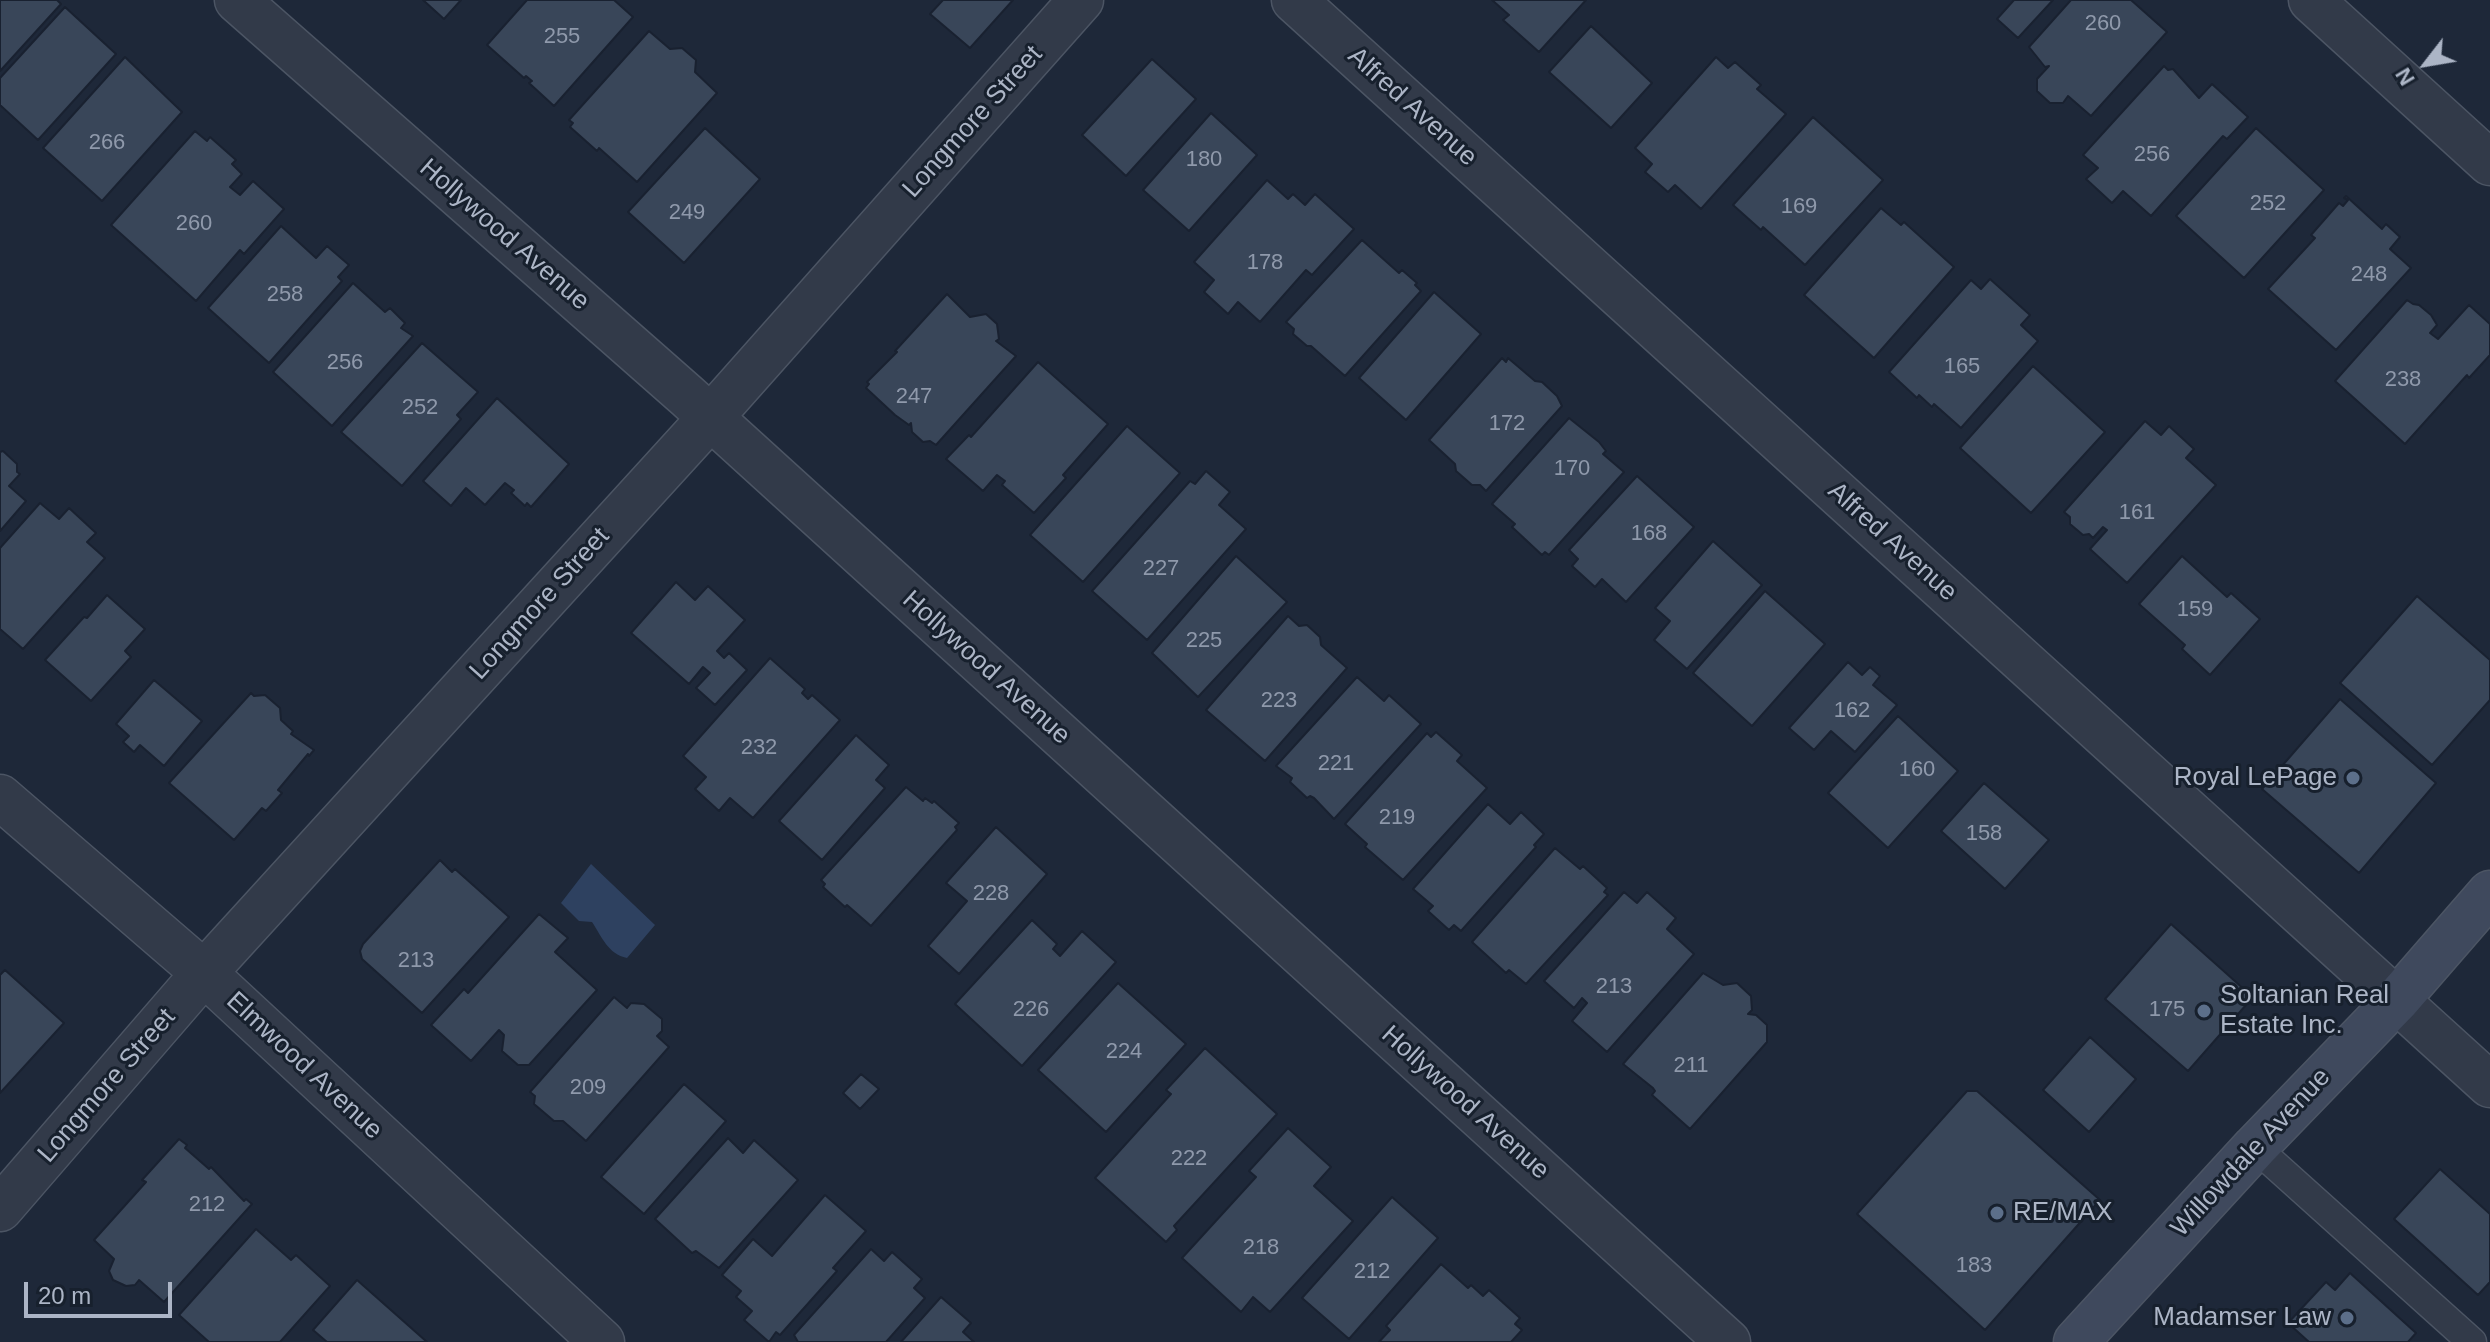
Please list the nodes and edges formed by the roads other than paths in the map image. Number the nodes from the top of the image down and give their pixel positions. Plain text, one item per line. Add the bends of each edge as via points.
1 (237, 0) edge
2 (1081, 0) edge
3 (1294, 0) edge
4 (2311, 0) edge
5 (2490, 163) edge
6 (710, 418) junction
7 (0, 797) edge
8 (2490, 893) edge
9 (204, 973) junction
10 (2397, 1000) junction
11 (2490, 1085) edge
12 (2255, 1147) junction
13 (0, 1209) edge
14 (602, 1342) edge
15 (1728, 1342) edge
16 (2076, 1342) edge
17 (2472, 1342) edge

1 - 6 street, Hollywood Avenue
2 - 6 street, Longmore Street
3 - 10 street, Alfred Avenue
4 - 5 street
6 - 9 street, Longmore Street
6 - 15 street, Hollywood Avenue
7 - 9 street, Elmwood Avenue
8 - 10 street, Willowdale Avenue
9 - 13 street, Longmore Street
9 - 14 street, Elmwood Avenue
10 - 11 street, Alfred Avenue
10 - 12 street, Willowdale Avenue
12 - 16 street, Willowdale Avenue
12 - 17 lane

